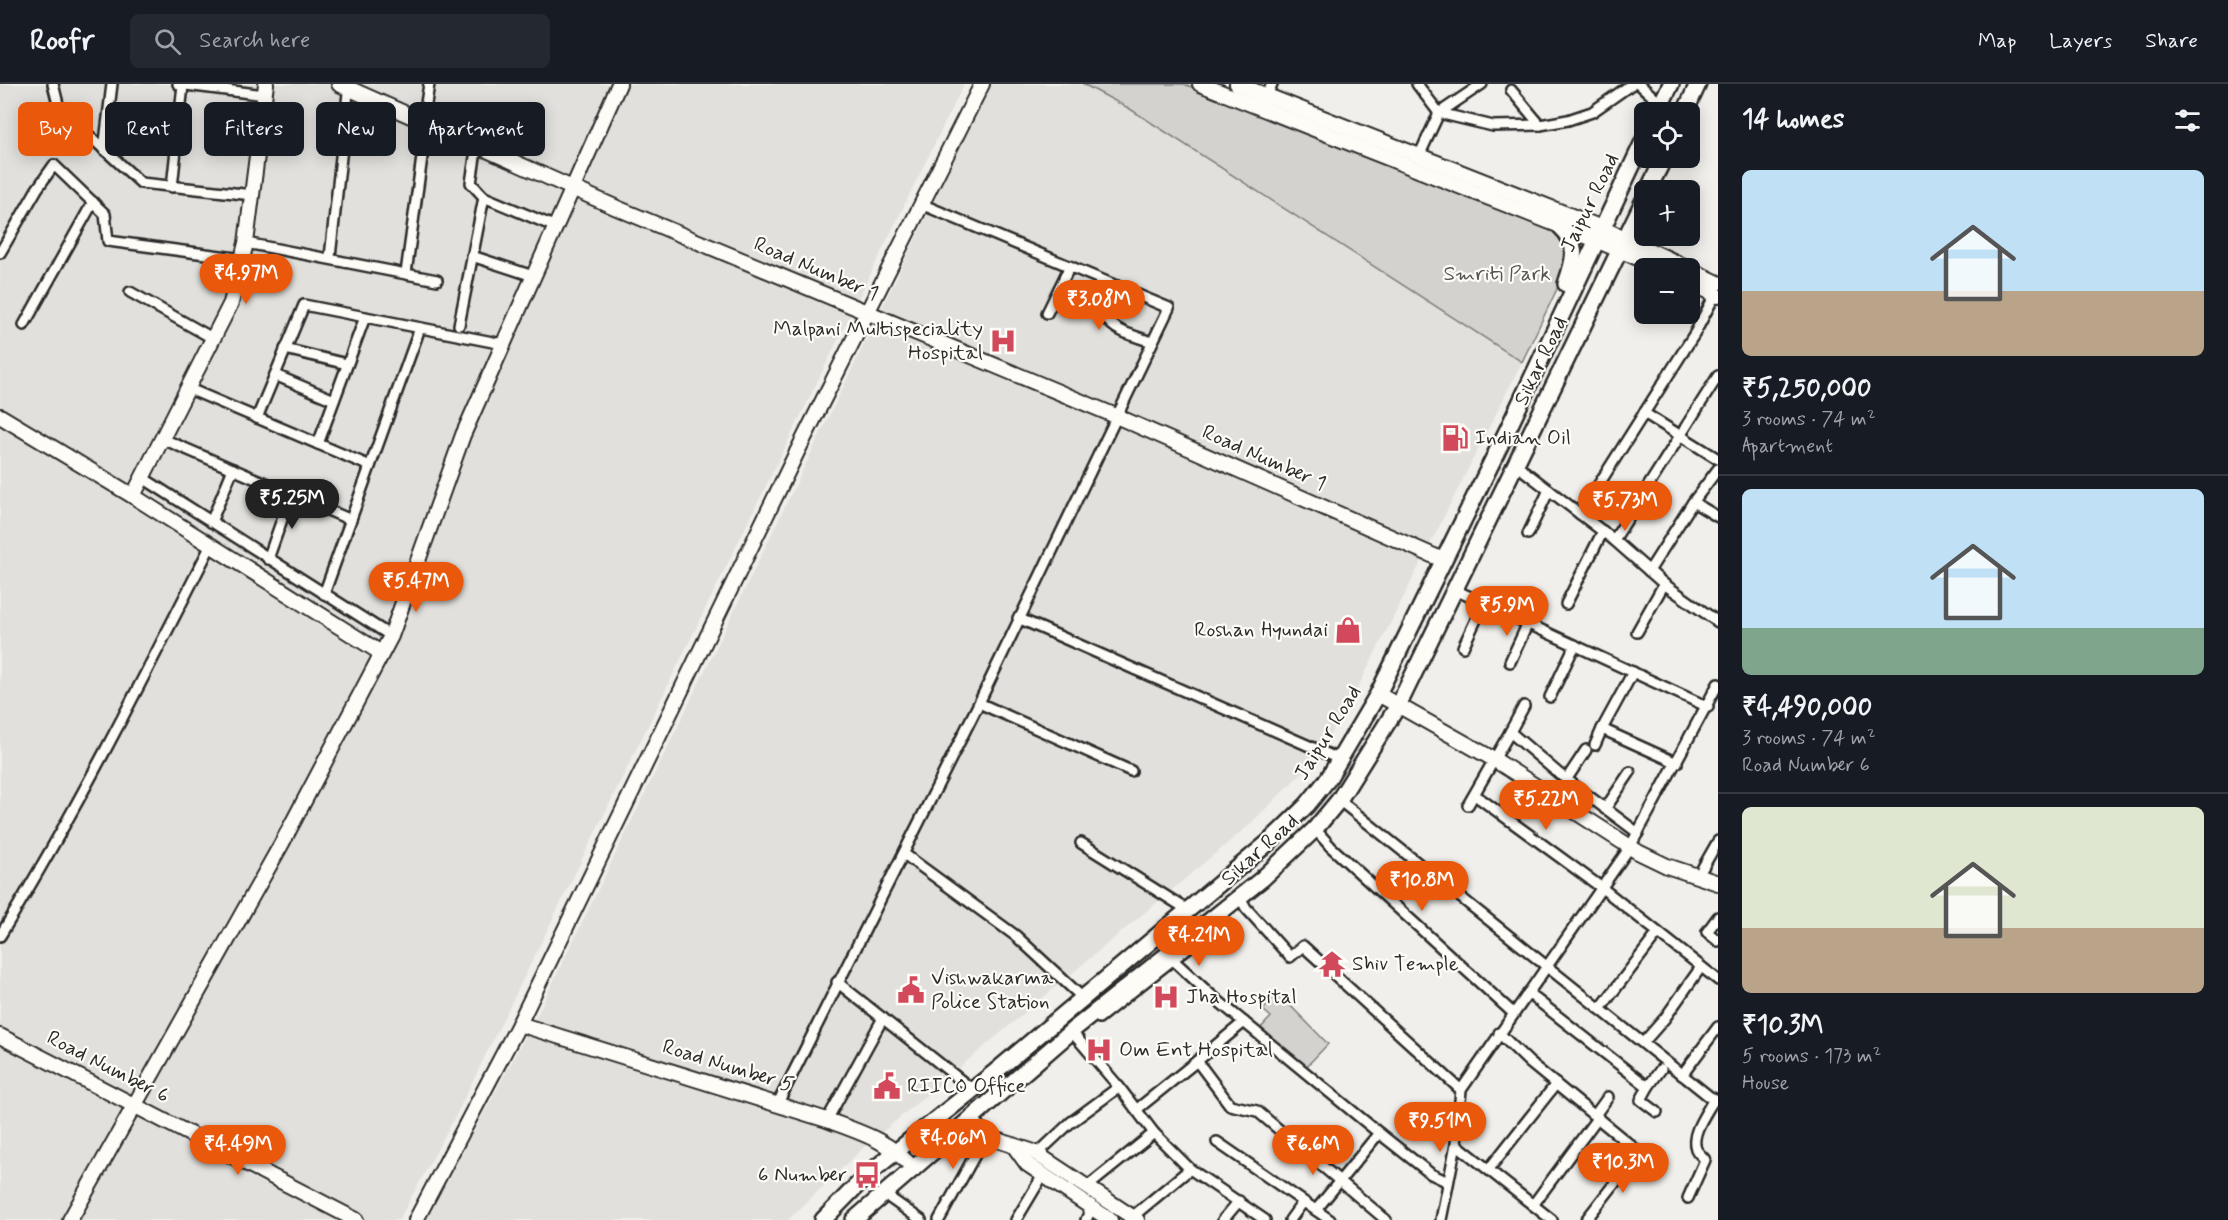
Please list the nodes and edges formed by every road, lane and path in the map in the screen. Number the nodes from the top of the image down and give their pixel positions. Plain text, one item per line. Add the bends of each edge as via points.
1 (53, 84) edge
2 (112, 84) edge
3 (178, 84) edge
4 (429, 84) edge
5 (620, 84) edge
6 (982, 84) edge
7 (1200, 84) edge
8 (1237, 84) edge
9 (1417, 84) edge
10 (1482, 84) edge
11 (1632, 84) edge
12 (1671, 84) edge
13 (1698, 84) edge
14 (183, 85) edge
15 (346, 86) edge
16 (1644, 86) edge
17 (266, 89) edge
18 (1511, 90) dead end
19 (1266, 96) edge
20 (426, 102) edge
21 (1655, 102) edge
22 (1662, 102) edge
23 (1690, 102) edge
24 (408, 112) edge
25 (1439, 113) junction
26 (1540, 125) junction
27 (104, 150) junction
28 (423, 156) edge
29 (475, 156) edge
30 (503, 156) edge
31 (1419, 156) junction
32 (1634, 161) edge
33 (172, 187) junction
34 (574, 188) junction
35 (253, 195) junction
36 (484, 197) junction
37 (93, 202) junction
38 (921, 204) junction
39 (1634, 221) edge
40 (1560, 226) junction
41 (556, 227) junction
42 (1599, 234) junction
43 (246, 243) junction
44 (1622, 246) junction
45 (0, 253) edge
46 (472, 256) junction
47 (330, 257) junction
48 (1643, 258) edge
49 (1656, 258) edge
50 (243, 259) junction
51 (1070, 266) junction
52 (406, 273) junction
53 (533, 276) junction
54 (1700, 278) edge
55 (437, 280) dead end
56 (1118, 286) junction
57 (1700, 286) edge
58 (1717, 291) edge
59 (130, 292) dead end
60 (1570, 295) junction
61 (867, 313) junction
62 (1047, 314) dead end
63 (365, 317) junction
64 (459, 324) dead end
65 (24, 325) dead end
66 (420, 328) junction
67 (214, 339) junction
68 (1152, 342) junction
69 (502, 344) junction
70 (285, 350) junction
71 (347, 364) junction
72 (275, 375) junction
73 (1718, 376) edge
74 (187, 388) junction
75 (334, 400) junction
76 (1644, 413) junction
77 (0, 416) edge
78 (1116, 416) junction
79 (257, 418) junction
80 (1680, 435) junction
81 (163, 439) junction
82 (318, 444) junction
83 (1718, 459) edge
84 (1517, 465) junction
85 (370, 466) junction
86 (233, 469) junction
87 (1718, 469) edge
88 (142, 478) junction
89 (1549, 490) junction
90 (291, 494) junction
91 (133, 496) junction
92 (1693, 502) junction
93 (1580, 514) junction
94 (1718, 518) edge
95 (351, 520) junction
96 (211, 522) junction
97 (1603, 531) junction
98 (1528, 534) dead end
99 (1614, 540) junction
100 (210, 547) junction
101 (268, 559) junction
102 (1443, 560) junction
103 (1649, 571) junction
104 (1664, 584) junction
105 (1456, 590) junction
106 (324, 594) junction
107 (1484, 603) junction
108 (1566, 604) dead end
109 (1018, 618) junction
110 (1718, 622) edge
111 (1528, 623) junction
112 (1637, 632) dead end
113 (391, 636) junction
114 (1575, 645) junction
115 (1463, 647) dead end
116 (381, 653) junction
117 (1510, 662) dead end
118 (1633, 672) junction
119 (1718, 684) edge
120 (1378, 694) junction
121 (1550, 697) dead end
122 (979, 703) junction
123 (1402, 705) junction
124 (1524, 706) dead end
125 (1708, 706) junction
126 (1602, 729) junction
127 (1510, 732) junction
128 (1595, 745) dead end
129 (1586, 750) dead end
130 (1341, 760) junction
131 (1495, 760) junction
132 (1677, 763) junction
133 (1131, 771) dead end
134 (1630, 772) dead end
135 (1566, 780) junction
136 (1475, 795) junction
137 (1341, 802) junction
138 (1468, 805) dead end
139 (1605, 809) junction
140 (1317, 831) junction
141 (1638, 833) junction
142 (1718, 841) edge
143 (1081, 843) dead end
144 (1630, 847) junction
145 (904, 854) junction
146 (1698, 876) junction
147 (1718, 883) edge
148 (1602, 888) junction
149 (1241, 900) junction
150 (1188, 910) junction
151 (1718, 917) edge
152 (1658, 933) junction
153 (0, 936) edge
154 (1718, 941) edge
155 (1171, 958) junction
156 (1701, 967) junction
157 (1548, 968) junction
158 (1718, 981) edge
159 (837, 982) junction
160 (1528, 993) junction
161 (1084, 999) junction
162 (1600, 1009) junction
163 (1513, 1013) junction
164 (882, 1018) junction
165 (1244, 1022) junction
166 (519, 1024) junction
167 (1718, 1027) edge
168 (1499, 1033) junction
169 (1074, 1034) junction
170 (0, 1036) edge
171 (1643, 1043) junction
172 (1197, 1061) junction
173 (1661, 1069) dead end
174 (1682, 1075) junction
175 (1556, 1084) junction
176 (1119, 1087) junction
177 (1648, 1087) junction
178 (973, 1090) junction
179 (1461, 1090) junction
180 (1608, 1097) dead end
181 (1716, 1100) edge
182 (778, 1104) junction
183 (135, 1105) junction
184 (1136, 1110) junction
185 (1657, 1112) dead end
186 (1597, 1116) junction
187 (827, 1119) junction
188 (969, 1121) junction
189 (1154, 1133) junction
190 (1379, 1133) junction
191 (991, 1138) junction
192 (1217, 1142) dead end
193 (1456, 1144) junction
194 (1014, 1146) junction
195 (898, 1151) junction
196 (1639, 1152) junction
197 (1037, 1154) junction
198 (1651, 1162) dead end
199 (914, 1169) junction
200 (1190, 1169) junction
201 (1489, 1169) junction
202 (1043, 1175) junction
203 (1340, 1181) junction
204 (1448, 1182) junction
205 (1093, 1190) junction
206 (884, 1194) junction
207 (1688, 1198) dead end
208 (1239, 1201) junction
209 (1303, 1202) junction
210 (1533, 1205) junction
211 (1316, 1210) junction
212 (1089, 1211) edge
213 (1135, 1218) edge
214 (917, 1219) edge
215 (70, 1220) edge
216 (356, 1220) edge
217 (416, 1220) edge
218 (823, 1220) edge
219 (854, 1220) edge
220 (939, 1220) edge
221 (1016, 1220) edge
222 (1110, 1220) edge
223 (1223, 1220) edge
224 (1265, 1220) edge
225 (1290, 1220) edge
226 (1330, 1220) edge
227 (1386, 1220) edge
228 (1441, 1220) edge
229 (1552, 1220) edge
230 (1586, 1220) edge

1 - 27 street via 59,108
2 - 27 street
3 - 14 street
4 - 20 street
5 - 34 street
6 - 38 street
7 - 19 street
8 - 19 street
9 - 25 street
10 - 25 street
11 - 26 street via 1592,112
12 - 22 main road
13 - 23 main road
14 - 17 street
14 - 33 street
15 - 24 street, Road Number 1
15 - 47 street
16 - 21 street
17 - 35 street
18 - 26 street
19 - 31 street
19 - 40 street
25 - 26 street via 1493,126
25 - 31 street
27 - 33 street via 141,183
28 - 52 street
29 - 36 street via 471,183
30 - 34 street, Road Number 1
31 - 42 street
32 - 42 main road, Jaipur Road
33 - 35 street
34 - 41 street
34 - 61 street, Road Number 1
35 - 43 street
36 - 41 street
36 - 46 street
37 - 45 street via 54,165
37 - 50 street via 105,214 108,241
37 - 65 street
38 - 51 street
38 - 61 street
39 - 44 main road, Sikar Road
40 - 42 street
40 - 60 main road via 1571,237 1574,247 1565,286
41 - 53 street
42 - 44 street
42 - 60 main road, Jaipur Road
43 - 47 street
43 - 50 street
44 - 48 street
44 - 49 street
44 - 84 main road, Sikar Road
46 - 53 street
46 - 64 street
47 - 52 street
50 - 67 street via 231,303
51 - 56 street
51 - 62 street
52 - 55 street
53 - 69 street
54 - 58 street
56 - 68 street via 1106,317 1108,321
56 - 68 street via 1169,308
57 - 58 street
58 - 76 street
59 - 67 street
60 - 102 main road, Jaipur Road
61 - 78 street, Road Number 1
61 - 166 street
63 - 66 street
63 - 70 street via 304,305
63 - 71 street
66 - 69 street
66 - 85 street
67 - 74 street
68 - 78 street
69 - 113 street via 463,435
70 - 71 street
70 - 72 street
71 - 75 street
72 - 75 street
72 - 79 street
73 - 80 street
74 - 79 street
74 - 81 street
75 - 82 street
76 - 80 street
76 - 93 street
77 - 91 street
78 - 102 street, Road Number 1
78 - 109 street
79 - 82 street
80 - 83 street
80 - 99 street
81 - 86 street
81 - 88 street
82 - 85 street
84 - 89 street
84 - 105 main road, Sikar Road
85 - 95 street
86 - 90 street
86 - 96 street
87 - 92 street
88 - 91 street
88 - 96 street
89 - 93 street
89 - 98 street
90 - 95 street
90 - 101 street
91 - 100 street
92 - 94 street
92 - 103 street
93 - 97 street
95 - 106 street
96 - 101 street
97 - 99 street
97 - 108 street
99 - 103 street
100 - 116 street
100 - 153 street via 90,782
101 - 106 street
102 - 120 main road, Jaipur Road
103 - 104 street
104 - 110 street
104 - 112 street
105 - 107 street
105 - 123 main road, Sikar Road
106 - 113 street
107 - 111 street
107 - 115 street
109 - 122 street
109 - 130 street
111 - 114 street
111 - 117 street
113 - 116 street
114 - 118 street
114 - 121 street
116 - 183 street via 298,815
118 - 125 street
118 - 126 street
119 - 125 street
120 - 123 street
120 - 130 main road, Jaipur Road
122 - 133 street
122 - 145 street
123 - 131 street
123 - 137 main road, Sikar Road
124 - 127 street
125 - 132 street
126 - 128 street
126 - 132 street
127 - 131 street
127 - 135 street
129 - 135 street
130 - 150 main road, Jaipur Road via 1294,818
131 - 136 street
131 - 144 street
132 - 141 street
134 - 139 street
135 - 139 street
136 - 138 street
136 - 148 street
137 - 140 main road, Sikar Road
137 - 157 street
139 - 141 street
140 - 149 main road, Sikar Road
140 - 163 street
141 - 144 street
142 - 146 street
143 - 150 street
144 - 146 street via 1666,866
144 - 148 street
145 - 159 street
145 - 161 street via 1016,936
146 - 147 street
148 - 152 street
148 - 157 street
149 - 155 main road, Sikar Road
149 - 179 street via 1290,957 1303,946
150 - 161 main road, Jaipur Road
151 - 154 street via 1707,932
152 - 156 street
152 - 162 street
155 - 165 street
155 - 169 main road, Sikar Road
156 - 158 street
156 - 171 street
157 - 160 street
157 - 162 street
159 - 164 street
159 - 182 street
160 - 163 street
160 - 177 street
161 - 178 main road, Jaipur Road
162 - 171 street
163 - 168 street
164 - 178 street
164 - 187 street
165 - 172 street
165 - 190 street
166 - 182 street, Road Number 5
166 - 217 street
167 - 174 street
168 - 175 street
168 - 179 street
169 - 176 street
169 - 188 main road, Sikar Road
170 - 183 street, Road Number 6
171 - 174 street
172 - 184 street
172 - 203 street via 1230,1105 1257,1111
173 - 177 street
174 - 181 street
175 - 186 street
175 - 201 street
176 - 184 street
176 - 197 street via 1070,1123
177 - 185 street via 1641,1100
178 - 195 main road, Jaipur Road
179 - 193 street
180 - 186 street
181 - 207 street via 1697,1133 1696,1149 1705,1160
182 - 187 street, Road Number 5
183 - 215 street
183 - 216 street, Road Number 6
184 - 189 street
186 - 196 street
186 - 210 street
187 - 195 street, Road Number 5
188 - 191 street
188 - 199 main road, Sikar Road
189 - 200 street
189 - 205 street
190 - 203 street
190 - 204 street via 1431,1174
191 - 194 street
191 - 220 street via 976,1153
192 - 209 street
193 - 201 street
193 - 204 street
194 - 197 street
194 - 202 street via 1027,1164
195 - 199 street, Road Number 5
195 - 218 main road, Jaipur Road via 867,1175
196 - 198 street
196 - 230 street
197 - 205 street
199 - 206 main road, Sikar Road
200 - 208 street
200 - 213 street
201 - 210 street
202 - 212 street
202 - 221 street
203 - 211 street
203 - 227 street
204 - 228 street
205 - 212 street
205 - 213 street
206 - 214 street
206 - 219 main road, Sikar Road
208 - 223 street
208 - 224 street
209 - 211 street
209 - 225 street
210 - 229 street
211 - 226 street
212 - 222 street

